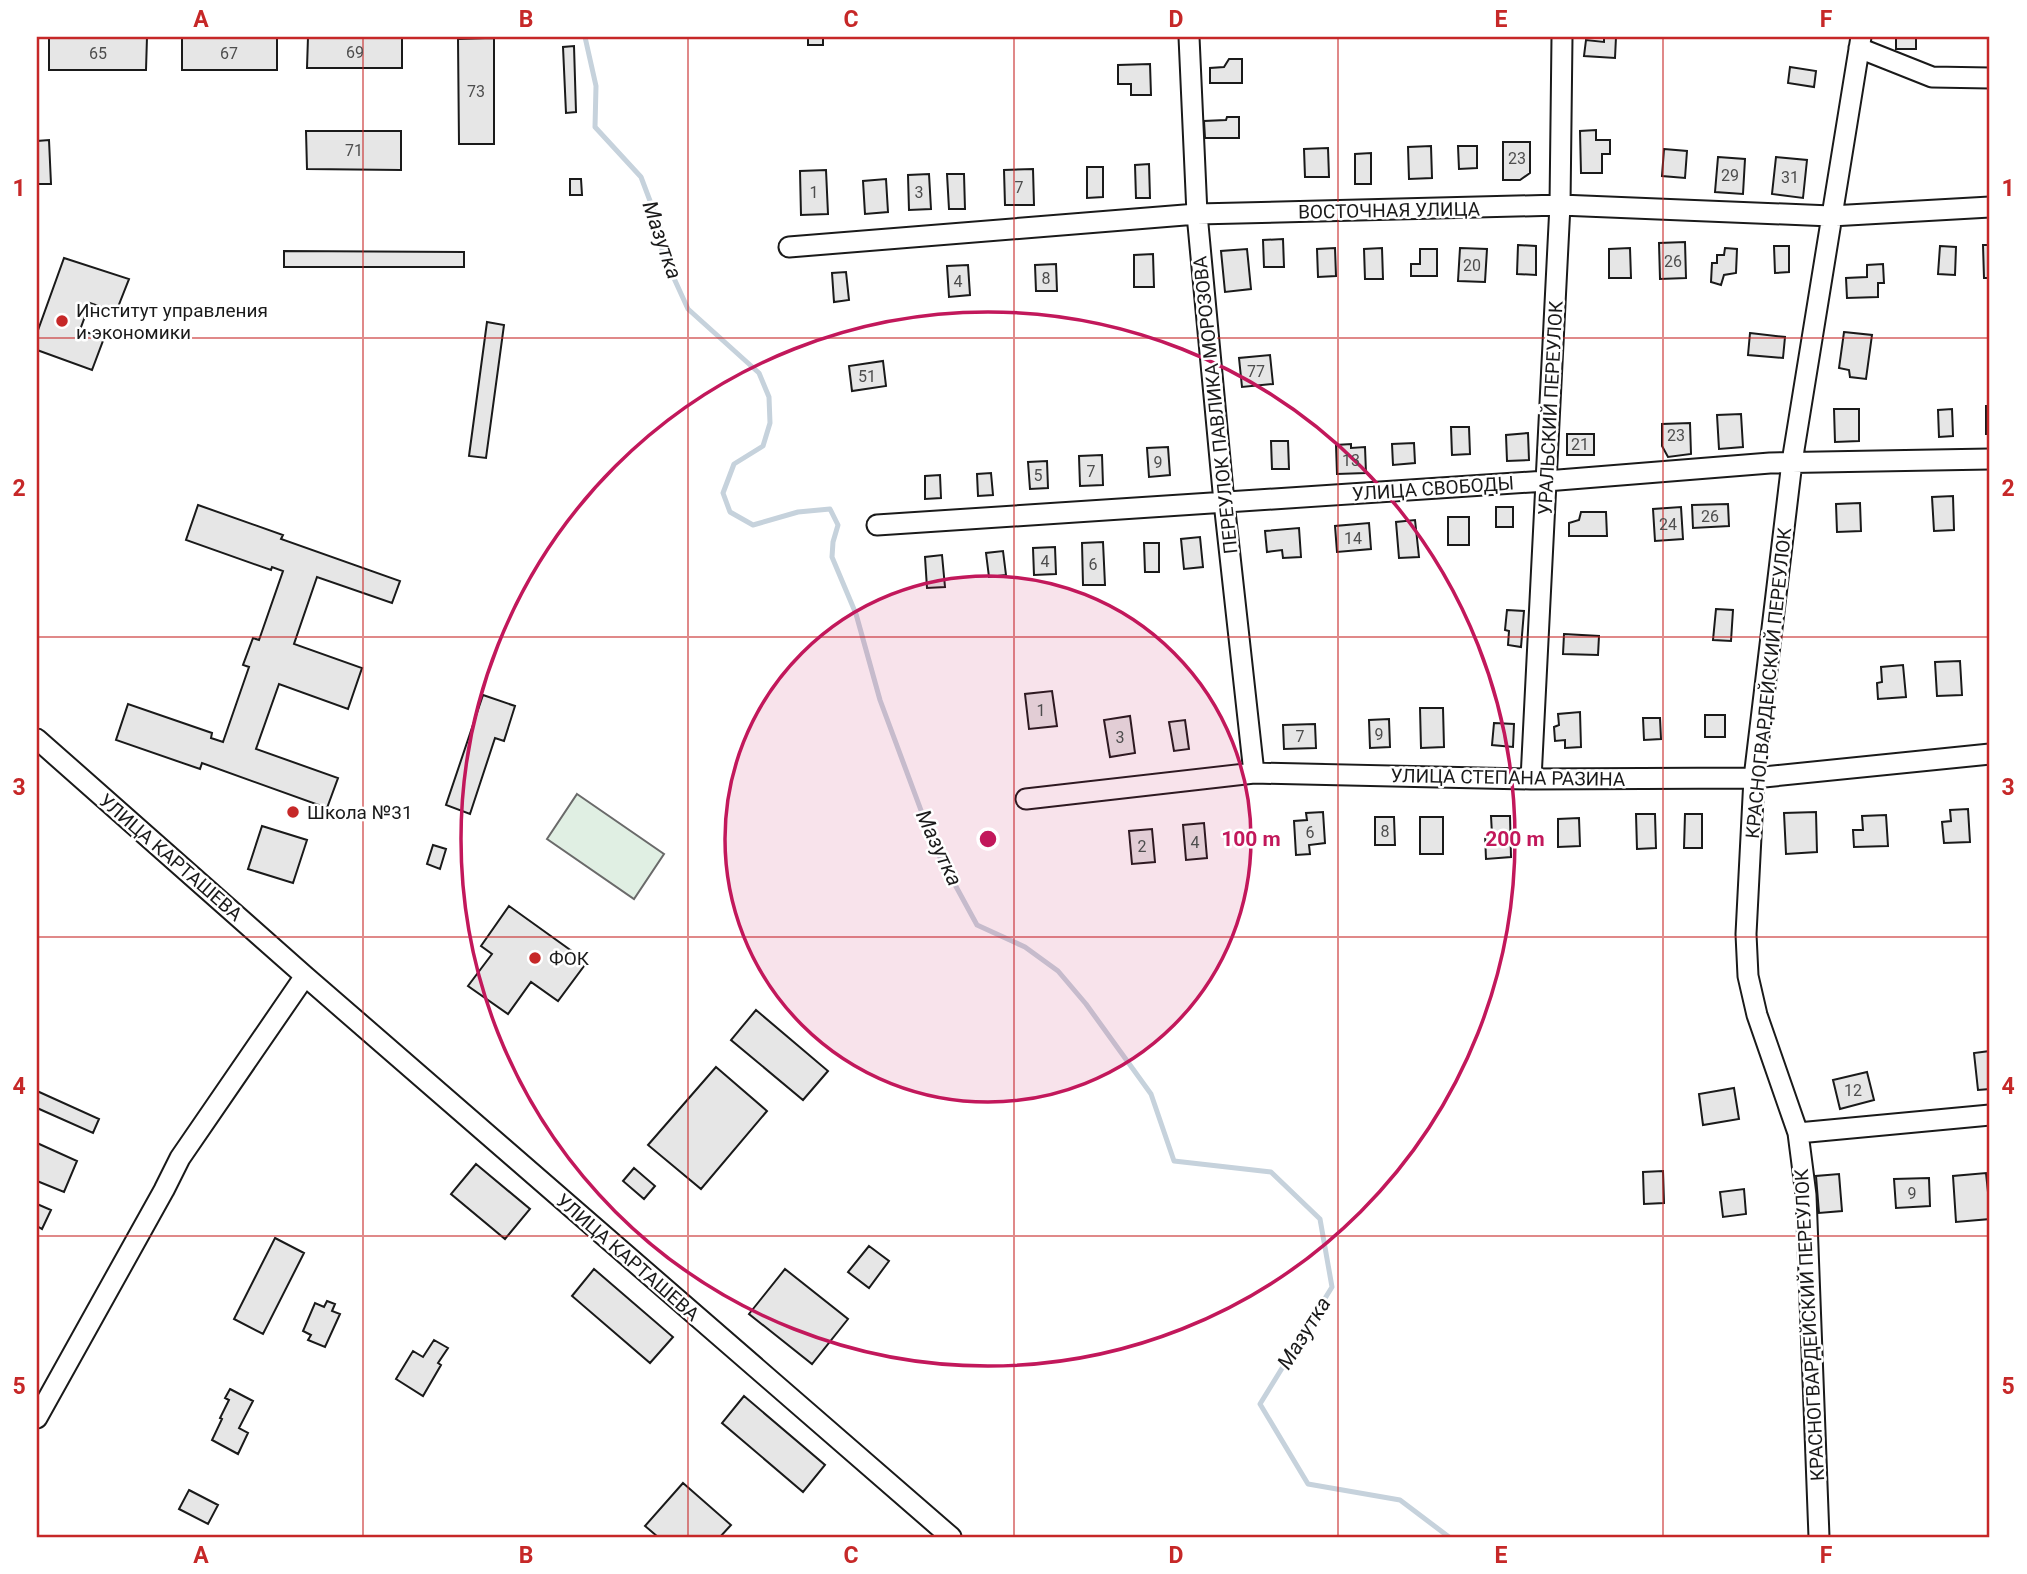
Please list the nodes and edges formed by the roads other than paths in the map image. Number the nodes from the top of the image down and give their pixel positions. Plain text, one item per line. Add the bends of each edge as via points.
1 (1189, 37) edge
2 (1562, 37) edge
3 (1860, 42) edge
4 (1990, 78) edge
5 (1560, 205) junction
6 (1990, 207) edge
7 (1197, 214) junction
8 (1831, 216) junction
9 (789, 247) dead end
10 (1990, 459) edge
11 (1792, 462) junction
12 (1546, 481) junction
13 (1224, 502) junction
14 (877, 526) dead end
15 (37, 739) edge
16 (1990, 754) edge
17 (1254, 773) junction
18 (1754, 778) junction
19 (1531, 779) junction
20 (1026, 799) dead end
21 (305, 976) junction
22 (1990, 1115) edge
23 (1798, 1133) junction
24 (37, 1418) edge
25 (951, 1537) edge
26 (1819, 1537) edge

1 - 7 street, ПЕРЕУЛОК ПАВЛИКА МОРОЗОВА
2 - 5 street, УРАЛЬСКИЙ ПЕРЕУЛОК
3 - 4 street via 1931,77
3 - 8 street, КРАСНОГВАРДЕЙСКИЙ ПЕРЕУЛОК
5 - 7 street, ВОСТОЧНАЯ УЛИЦА
5 - 8 street, ВОСТОЧНАЯ УЛИЦА
5 - 12 street, УРАЛЬСКИЙ ПЕРЕУЛОК
6 - 8 street, ВОСТОЧНАЯ УЛИЦА
7 - 9 street, ВОСТОЧНАЯ УЛИЦА
7 - 13 street, ПЕРЕУЛОК ПАВЛИКА МОРОЗОВА
8 - 11 street, КРАСНОГВАРДЕЙСКИЙ ПЕРЕУЛОК
10 - 11 street, УЛИЦА СВОБОДЫ
11 - 12 street, УЛИЦА СВОБОДЫ
11 - 18 street, КРАСНОГВАРДЕЙСКИЙ ПЕРЕУЛОК
12 - 13 street, УЛИЦА СВОБОДЫ
12 - 19 street, УРАЛЬСКИЙ ПЕРЕУЛОК
13 - 14 street, УЛИЦА СВОБОДЫ
13 - 17 street, ПЕРЕУЛОК ПАВЛИКА МОРОЗОВА
15 - 21 street, УЛИЦА КАРТАШЕВА
16 - 18 street, УЛИЦА СТЕПАНА РАЗИНА
17 - 19 street, УЛИЦА СТЕПАНА РАЗИНА
17 - 20 street, УЛИЦА СТЕПАНА РАЗИНА
18 - 19 street, УЛИЦА СТЕПАНА РАЗИНА
18 - 23 street, КРАСНОГВАРДЕЙСКИЙ ПЕРЕУЛОК via 1748,976
21 - 24 street via 180,1158
21 - 25 street, УЛИЦА КАРТАШЕВА
22 - 23 street
23 - 26 street, КРАСНОГВАРДЕЙСКИЙ ПЕРЕУЛОК via 1806,1195

